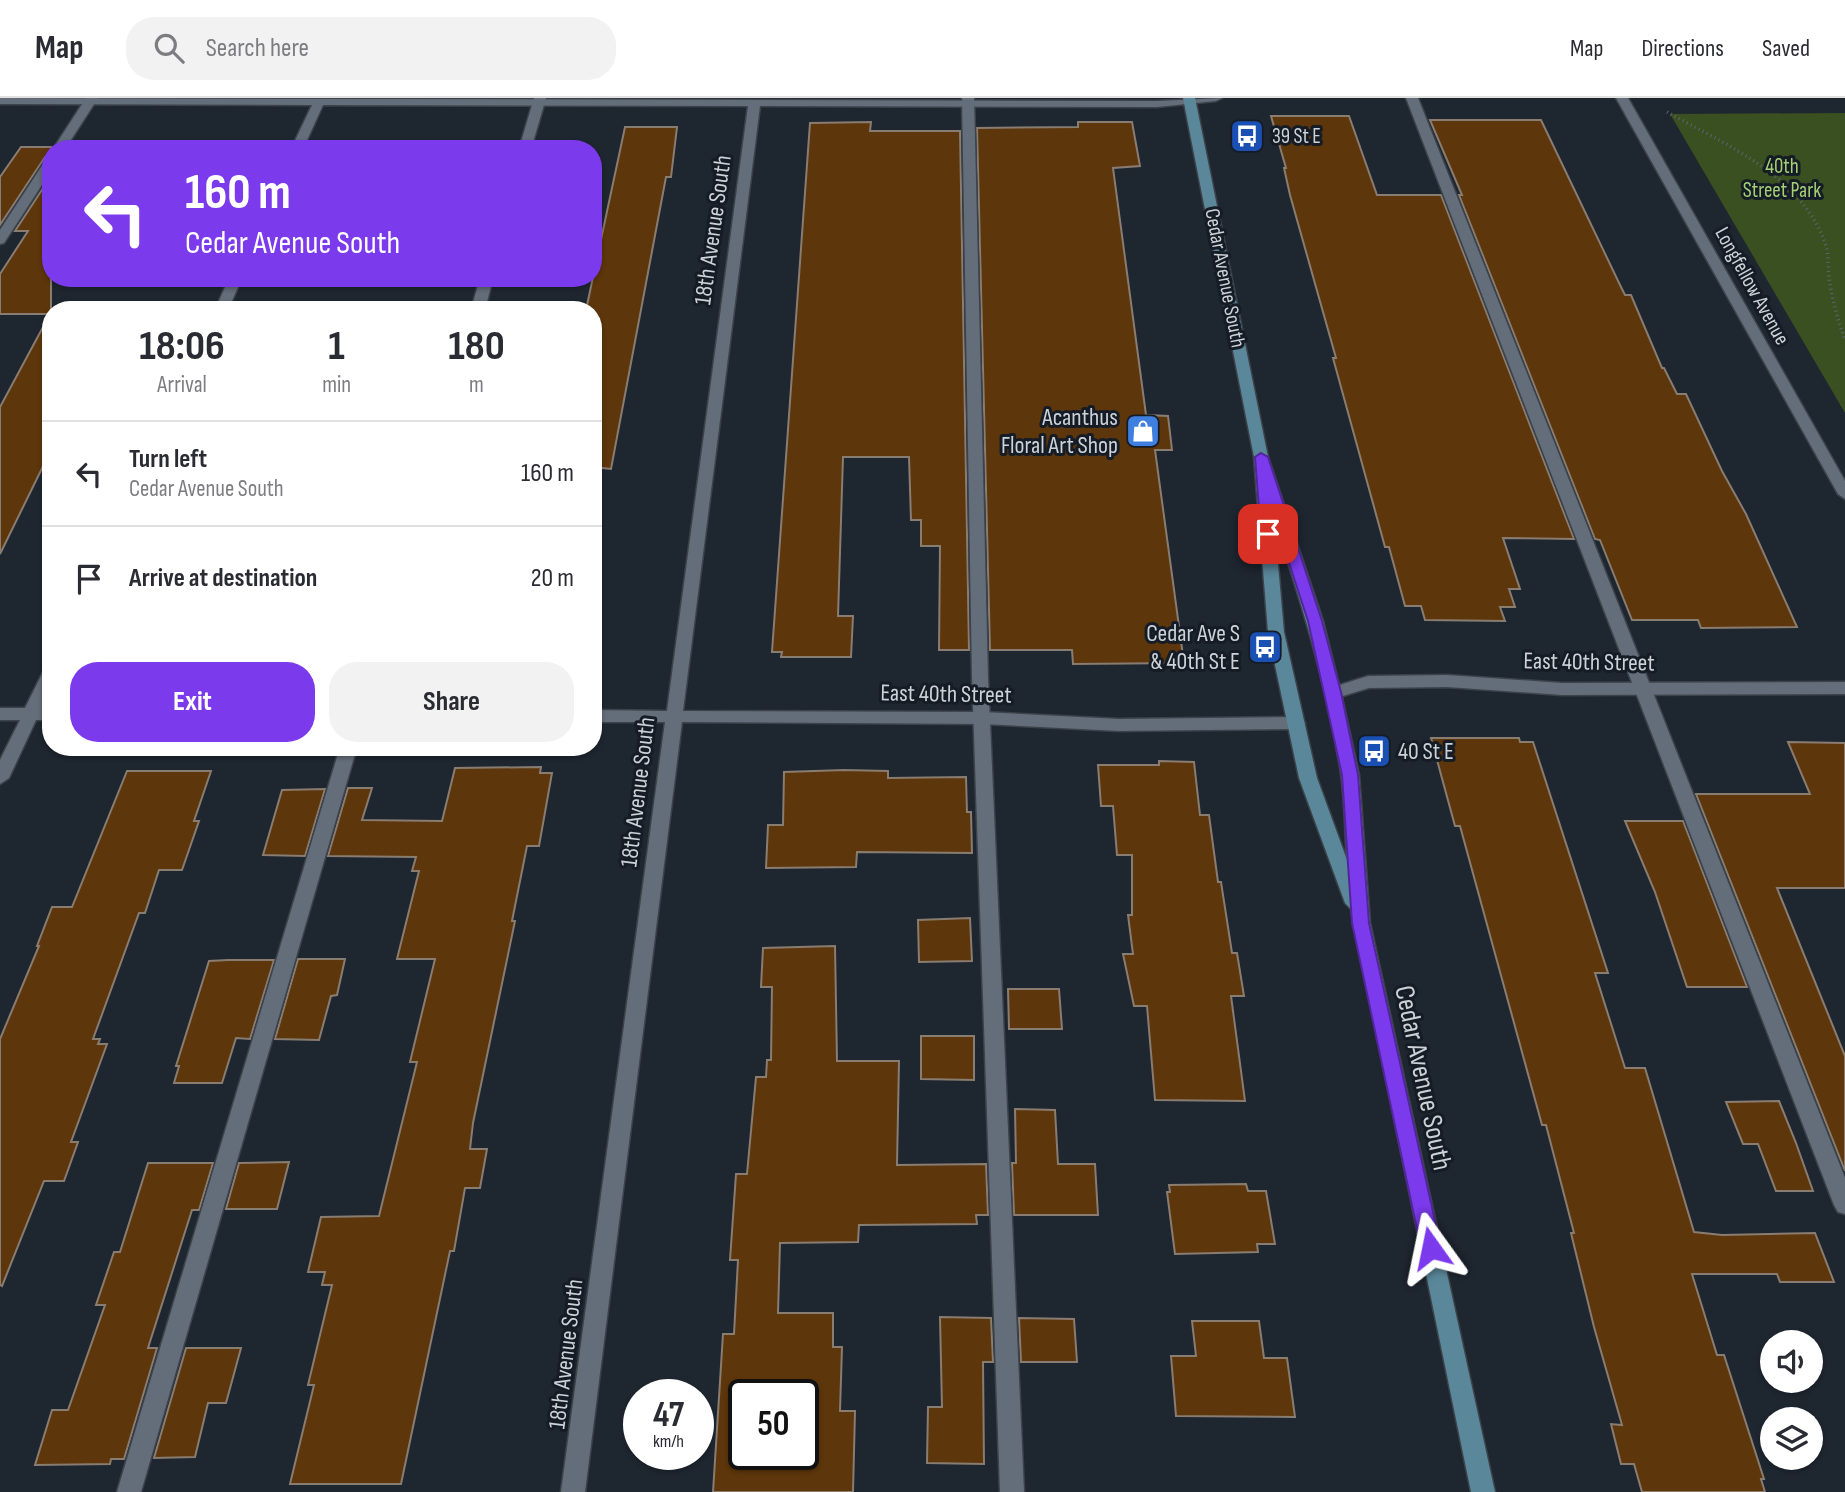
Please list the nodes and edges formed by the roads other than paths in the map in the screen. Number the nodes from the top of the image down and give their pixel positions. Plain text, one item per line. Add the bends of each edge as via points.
1 (1216, 98) edge
2 (1412, 98) edge
3 (1622, 98) edge
4 (91, 99) edge
5 (1189, 99) edge
6 (320, 100) edge
7 (540, 100) edge
8 (755, 100) edge
9 (0, 101) edge
10 (968, 101) edge
11 (65, 140) edge
12 (301, 140) edge
13 (529, 140) edge
14 (42, 176) edge
15 (0, 240) edge
16 (1261, 457) junction
17 (1845, 494) edge
18 (1644, 688) junction
19 (1845, 688) edge
20 (42, 691) edge
21 (1333, 692) junction
22 (0, 714) edge
23 (31, 714) junction
24 (42, 714) edge
25 (602, 716) edge
26 (673, 716) junction
27 (983, 718) junction
28 (1297, 723) junction
29 (346, 756) edge
30 (0, 778) edge
31 (1361, 923) junction
32 (1845, 1205) edge
33 (129, 1492) edge
34 (573, 1492) edge
35 (1012, 1492) edge
36 (1483, 1492) edge

1 - 5 street
2 - 18 street
3 - 17 street, Longfellow Avenue
4 - 6 street
4 - 9 street
4 - 11 street
5 - 10 street via 1157,104
5 - 16 main road, Cedar Avenue South
6 - 7 street
6 - 12 street
7 - 8 street
7 - 13 street
8 - 10 street
8 - 26 street, 18th Avenue South
10 - 27 street
14 - 15 street
16 - 21 main road, Cedar Avenue South via 1315,621
16 - 28 main road, Cedar Avenue South via 1276,632
18 - 19 street, East 40th Street
18 - 21 street, East 40th Street via 1562,689 1434,681 1368,682
18 - 32 street
20 - 23 street
21 - 31 main road, Cedar Avenue South via 1350,775
22 - 23 street
23 - 24 street
23 - 30 street
25 - 26 street, East 40th Street
26 - 27 street, East 40th Street
26 - 34 street, 18th Avenue South
27 - 28 street, East 40th Street via 1119,725
27 - 35 street
28 - 31 main road, Cedar Avenue South via 1308,778
29 - 33 street
31 - 36 main road, Cedar Avenue South

